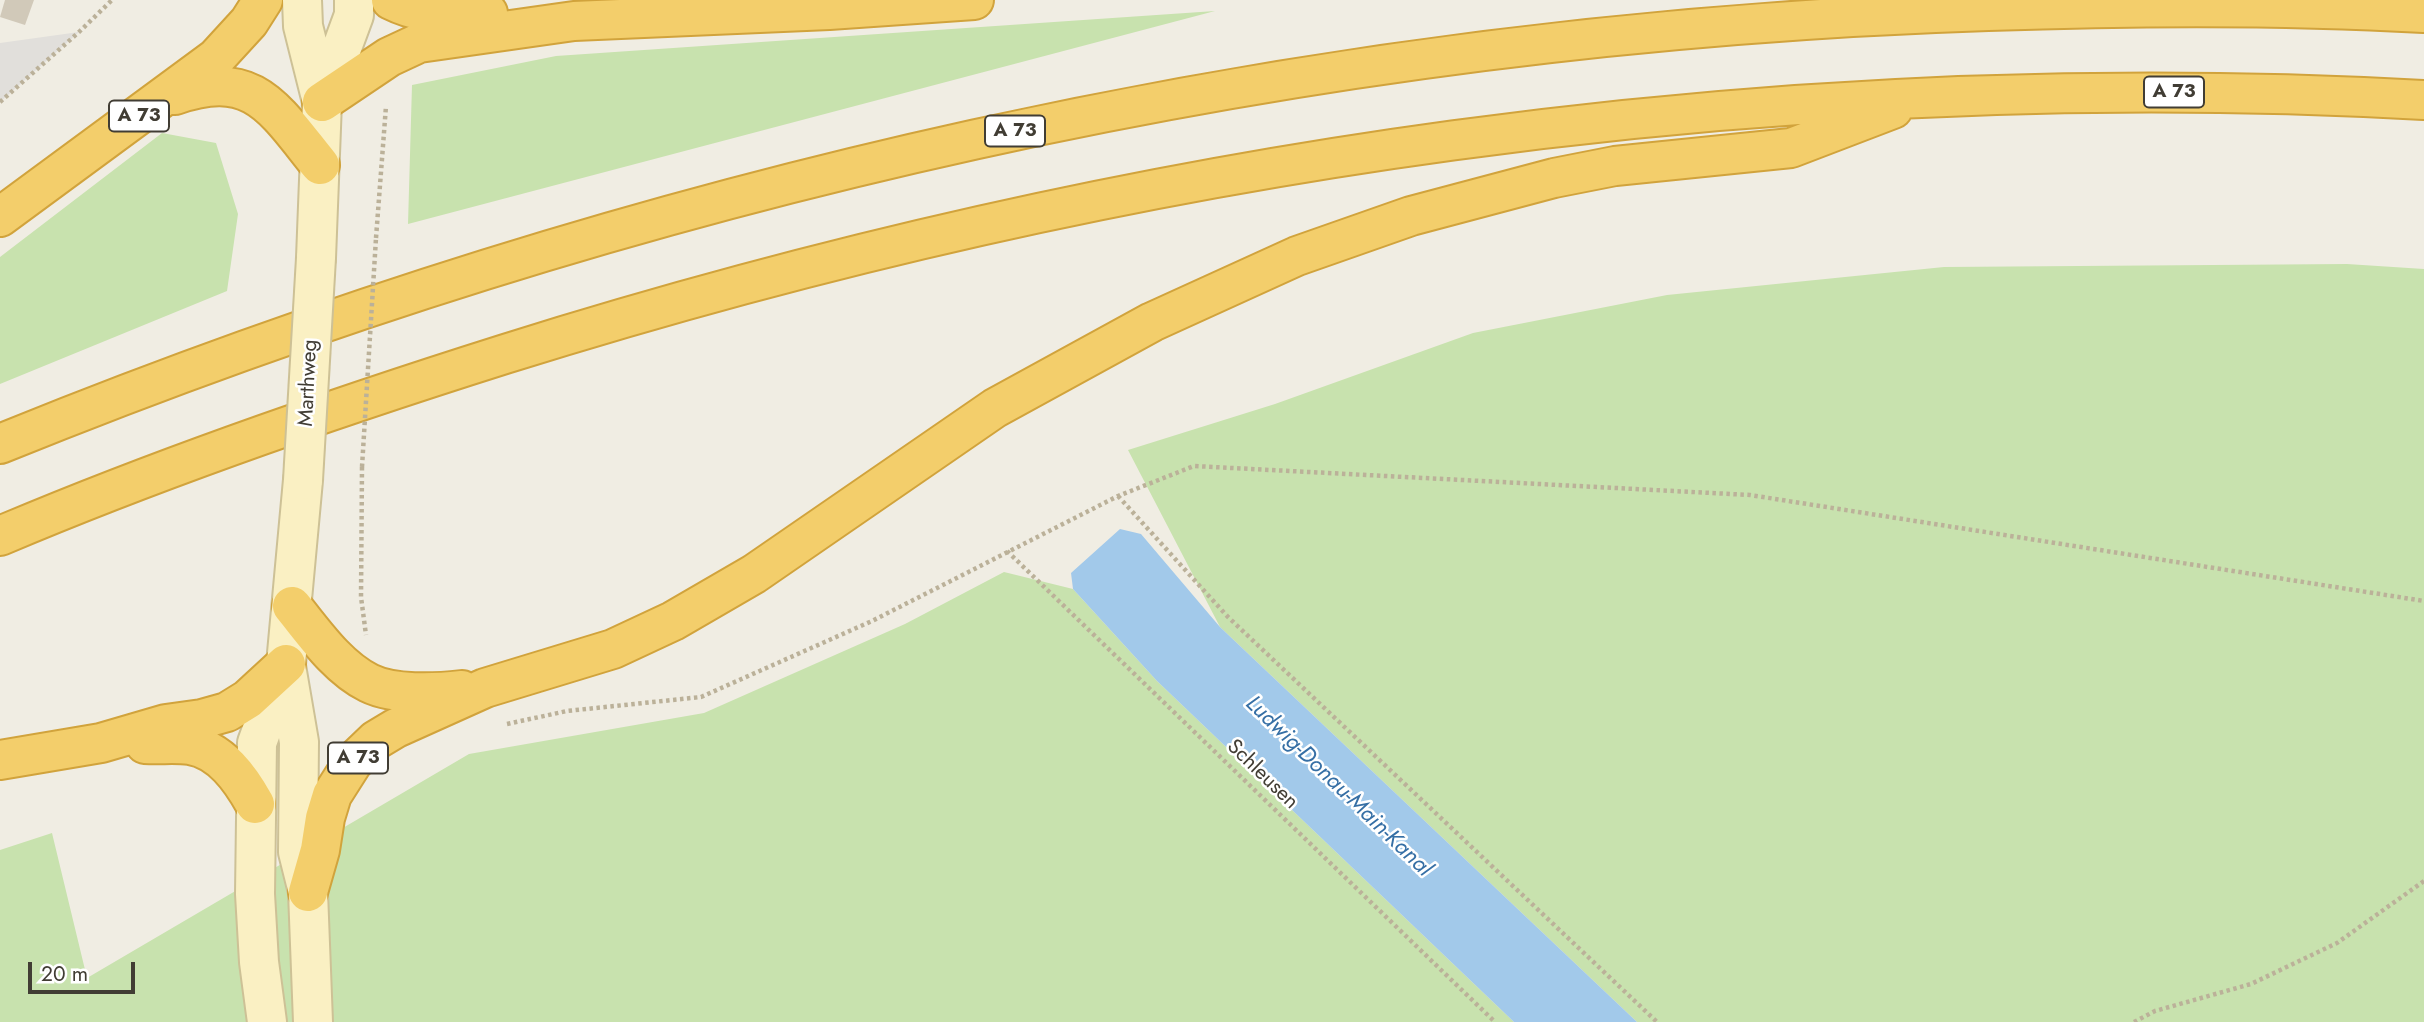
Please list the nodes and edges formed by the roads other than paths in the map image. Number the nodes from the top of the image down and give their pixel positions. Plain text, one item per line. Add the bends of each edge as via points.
1 (263, 0) edge
2 (302, 0) edge
3 (354, 0) edge
4 (391, 0) edge
5 (974, 0) edge
6 (2054, 4) edge
7 (2424, 13) edge
8 (574, 21) junction
9 (1925, 97) junction
10 (162, 100) junction
11 (2424, 100) edge
12 (322, 102) junction
13 (320, 165) junction
14 (0, 217) edge
15 (0, 444) edge
16 (0, 536) edge
17 (292, 606) junction
18 (286, 664) junction
19 (485, 688) junction
20 (101, 743) junction
21 (0, 760) edge
22 (255, 804) junction
23 (308, 892) junction
24 (267, 1022) edge
25 (313, 1022) edge

1 - 10 highway, A 73 via 216,58
2 - 12 main road, Marthweg via 303,26
3 - 12 main road, Marthweg via 354,15
4 - 8 highway via 443,15 484,13
5 - 8 highway
6 - 7 highway, A 73
6 - 15 highway, A 73 via 1717,25 1542,43 1334,71 1047,123 773,188 531,256 309,327
8 - 12 highway via 419,43 389,57
9 - 11 highway, A 73 via 2150,92
9 - 16 highway, A 73 via 1786,104 1440,141 1044,212 795,270 545,341 340,406
9 - 19 highway, A 73 via 1791,148 1615,166 1554,178 1411,216 1297,256 1152,322 1006,402 754,574 673,621 613,649
10 - 13 highway, A 73 via 198,87 246,89 266,102
10 - 14 highway, A 73
12 - 13 main road, Marthweg
13 - 17 main road, Marthweg, bridge
17 - 18 main road, Marthweg
17 - 19 highway, A 73 via 333,655 371,684 404,691
18 - 20 highway via 227,712
18 - 22 main road via 257,743
18 - 23 main road via 299,742 298,852
19 - 23 highway, A 73 via 396,728 353,762 332,795
20 - 21 highway
20 - 22 highway via 205,749 228,765
22 - 24 main road via 256,929
23 - 25 main road

